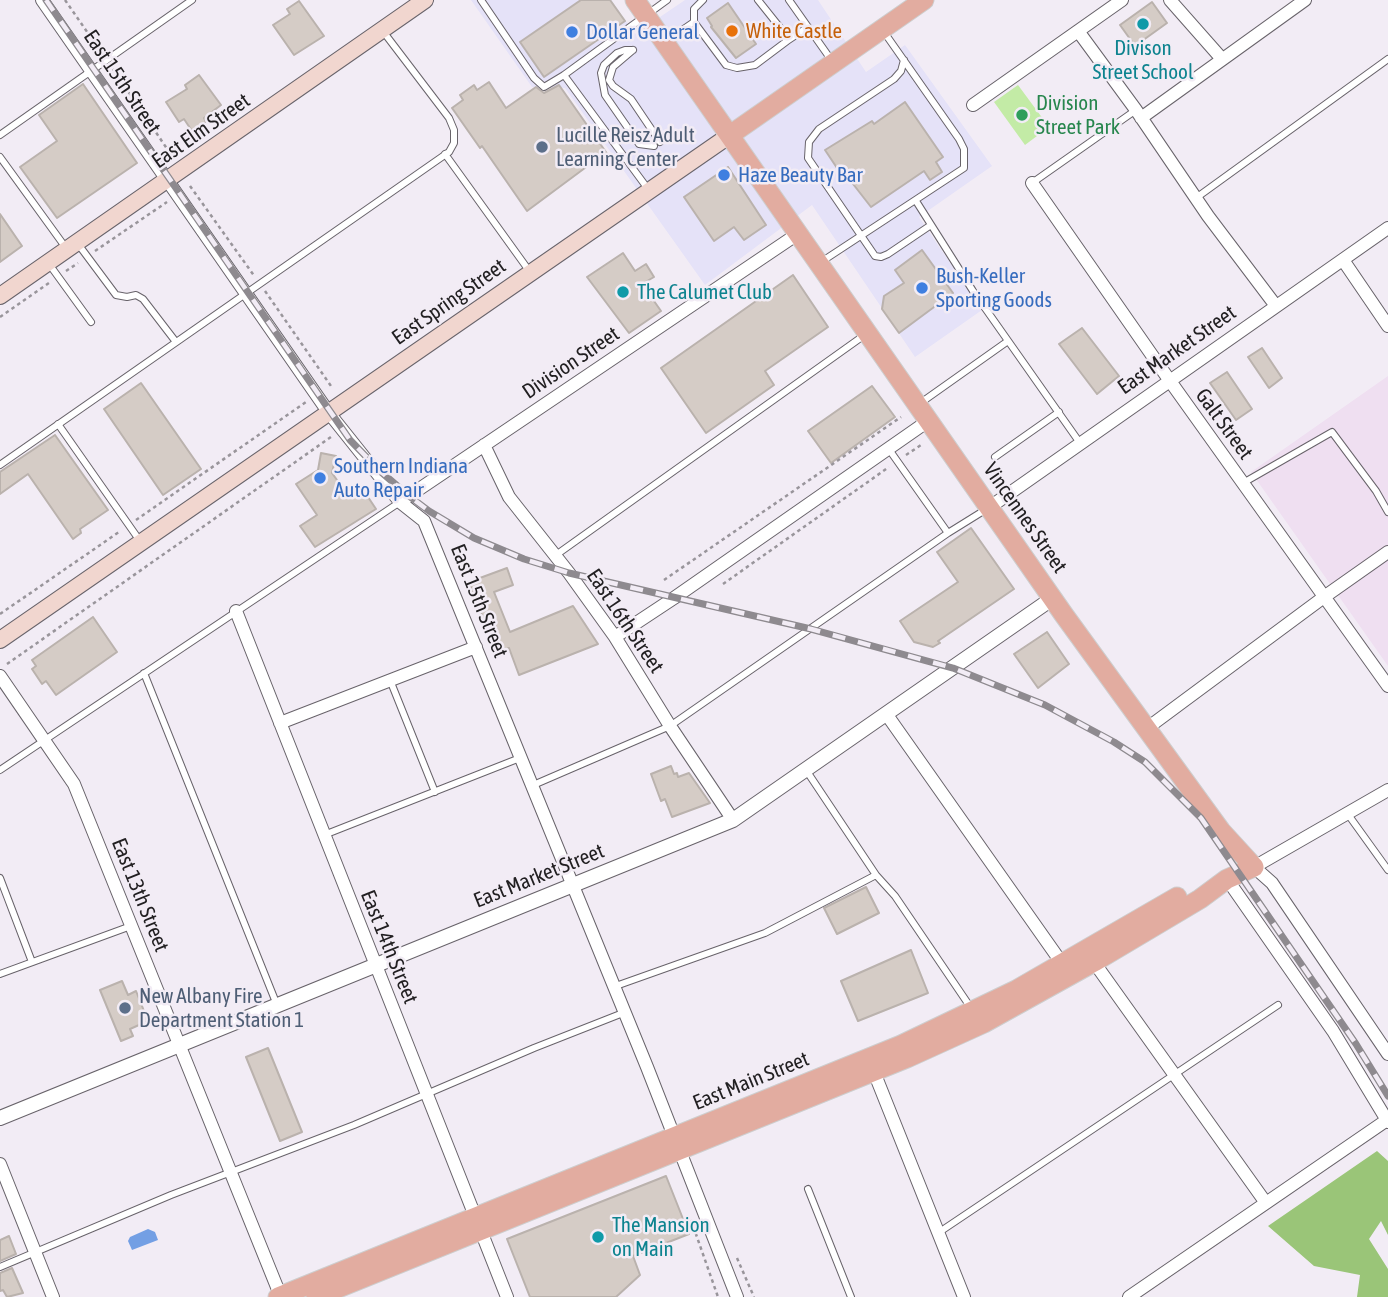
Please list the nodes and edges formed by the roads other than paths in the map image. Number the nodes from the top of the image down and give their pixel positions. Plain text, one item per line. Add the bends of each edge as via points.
1 (43, 0) edge
2 (192, 0) edge
3 (425, 0) edge
4 (481, 0) edge
5 (667, 0) edge
6 (703, 0) edge
7 (758, 0) edge
8 (789, 0) edge
9 (924, 0) edge
10 (1122, 0) edge
11 (1170, 0) edge
12 (1305, 0) edge
13 (640, 8) edge
14 (694, 22) junction
15 (808, 27) junction
16 (382, 30) junction
17 (882, 30) junction
18 (1078, 31) junction
19 (786, 41) junction
20 (664, 42) junction
21 (1222, 59) junction
22 (1388, 59) edge
23 (904, 60) junction
24 (834, 63) junction
25 (91, 71) junction
26 (564, 75) junction
27 (973, 105) dead end
28 (1139, 114) junction
29 (0, 135) edge
30 (730, 135) junction
31 (657, 144) joint
32 (445, 154) junction
33 (0, 157) edge
34 (166, 180) junction
35 (1032, 183) joint
36 (650, 190) junction
37 (1196, 198) junction
38 (916, 201) junction
39 (932, 225) junction
40 (1388, 228) edge
41 (799, 233) junction
42 (862, 236) junction
43 (72, 246) junction
44 (1343, 260) junction
45 (48, 263) junction
46 (819, 263) junction
47 (531, 273) junction
48 (245, 294) junction
49 (0, 296) edge
50 (1276, 306) junction
51 (91, 322) dead end
52 (1388, 326) edge
53 (868, 333) junction
54 (1008, 341) junction
55 (176, 342) junction
56 (1170, 381) junction
57 (1059, 412) junction
58 (328, 413) junction
59 (915, 414) junction
60 (58, 424) junction
61 (1081, 443) junction
62 (484, 445) junction
63 (888, 448) junction
64 (995, 457) dead end
65 (0, 465) edge
66 (1243, 483) junction
67 (400, 502) junction
68 (990, 507) junction
69 (1388, 512) edge
70 (948, 533) junction
71 (141, 543) junction
72 (1388, 552) edge
73 (555, 555) junction
74 (1324, 597) junction
75 (1053, 598) junction
76 (236, 611) junction
77 (615, 637) junction
78 (0, 640) edge
79 (477, 647) junction
80 (144, 673) junction
81 (0, 676) edge
82 (390, 680) junction
83 (1388, 686) edge
84 (887, 715) junction
85 (280, 723) junction
86 (670, 726) junction
87 (1146, 729) junction
88 (44, 740) junction
89 (520, 758) junction
90 (0, 770) edge
91 (806, 770) junction
92 (531, 786) junction
93 (1388, 790) edge
94 (435, 792) junction
95 (1347, 813) junction
96 (733, 820) junction
97 (324, 835) junction
98 (1254, 867) junction
99 (1388, 870) edge
100 (876, 875) junction
101 (0, 878) edge
102 (1227, 879) junction
103 (571, 886) junction
104 (131, 926) junction
105 (1090, 956) junction
106 (32, 962) junction
107 (376, 965) junction
108 (1066, 969) junction
109 (0, 974) edge
110 (612, 988) junction
111 (277, 1005) junction
112 (1278, 1005) dead end
113 (975, 1012) junction
114 (623, 1013) junction
115 (179, 1045) junction
116 (1388, 1054) edge
117 (871, 1065) junction
118 (1175, 1075) junction
119 (427, 1094) junction
120 (0, 1118) edge
121 (1387, 1121) edge
122 (676, 1144) junction
123 (0, 1164) edge
124 (231, 1172) junction
125 (808, 1189) dead end
126 (1266, 1203) junction
127 (478, 1224) junction
128 (938, 1233) junction
129 (35, 1252) junction
130 (0, 1267) edge
131 (1143, 1293) edge
132 (53, 1297) edge
133 (280, 1297) edge
134 (316, 1297) edge
135 (507, 1297) edge
136 (737, 1297) edge
137 (851, 1297) edge
138 (964, 1297) edge
139 (1129, 1297) edge

1 - 25 street, East 15th Street
2 - 25 lane
3 - 16 main road, East Elm Street
4 - 26 lane via 542,86
5 - 13 lane
6 - 14 lane via 694,9
7 - 19 lane
8 - 15 lane
9 - 17 main road, East Spring Street
10 - 18 street
11 - 21 street
12 - 21 street
13 - 20 main road, Vincennes Street
13 - 26 lane
14 - 19 lane via 726,65 737,68 755,65
14 - 20 lane
15 - 19 lane
15 - 24 lane
16 - 32 lane via 449,118 454,143
16 - 34 main road, East Elm Street
17 - 23 lane
17 - 24 main road, East Spring Street
18 - 27 street
18 - 28 street
20 - 30 main road, Vincennes Street
21 - 28 street
22 - 37 lane
23 - 38 lane via 959,139 965,160 958,174
23 - 42 lane via 894,79 819,129 809,142 812,167
24 - 30 main road, East Spring Street
25 - 29 lane
25 - 34 street, East 15th Street
26 - 36 lane
28 - 35 lane
28 - 37 street
30 - 36 main road, East Spring Street
30 - 41 main road, Vincennes Street
31 - 31 lane via 631,99 609,80 613,67 634,50 617,53 601,74 605,95 639,144
32 - 47 lane
32 - 48 lane
33 - 43 lane
34 - 43 main road, East Elm Street
34 - 48 street, East 15th Street
35 - 56 street, Galt Street
36 - 47 main road, East Spring Street
37 - 50 street
38 - 39 lane
38 - 42 lane
39 - 42 lane via 881,257 875,256
39 - 54 lane
40 - 44 street, East Market Street
41 - 46 main road, Vincennes Street
41 - 62 street, Division Street
42 - 46 lane
43 - 45 main road, East Elm Street
43 - 55 lane via 88,256 116,295 143,299
44 - 50 street, East Market Street
44 - 52 street
45 - 49 main road, East Elm Street
45 - 51 lane
46 - 53 main road, Vincennes Street
47 - 58 main road, East Spring Street
48 - 55 lane
48 - 58 street, East 15th Street
50 - 56 street, East Market Street
53 - 59 main road, Vincennes Street
53 - 73 lane
54 - 57 lane
54 - 59 lane
55 - 60 lane
56 - 61 street, East Market Street
56 - 66 street, Galt Street
57 - 61 lane
57 - 64 lane
58 - 67 street, East 15th Street
58 - 71 main road, East Spring Street
59 - 63 street
59 - 68 main road, Vincennes Street
60 - 65 lane
60 - 71 lane
61 - 68 street, East Market Street
62 - 67 street, Division Street
62 - 73 street, East 16th Street via 509,497
63 - 70 lane
63 - 77 street
66 - 69 lane via 1332,432
66 - 74 street, Galt Street
67 - 76 lane
67 - 79 street, East 15th Street via 424,521
68 - 70 lane
68 - 75 main road, Vincennes Street
70 - 86 lane
71 - 78 main road, East Spring Street
72 - 74 street
73 - 77 street, East 16th Street
74 - 83 street, Galt Street
74 - 87 street
75 - 84 street, East Market Street
75 - 87 main road, Vincennes Street
76 - 80 lane
76 - 85 street, East 14th Street
77 - 86 street, East 16th Street
79 - 82 street
79 - 89 street, East 15th Street
80 - 88 lane
80 - 111 lane
81 - 88 street, East 13th Street
82 - 85 street
82 - 94 lane
84 - 91 street, East Market Street
84 - 108 street
85 - 97 street, East 14th Street
86 - 92 lane
86 - 96 street, East 16th Street
87 - 98 main road, Vincennes Street via 1221,831
88 - 90 lane
88 - 104 street, East 13th Street via 74,783
89 - 92 street, East 15th Street
89 - 94 lane
91 - 96 street, East Market Street
91 - 100 lane
92 - 103 street, East 15th Street
93 - 95 street
94 - 97 lane
95 - 98 street
95 - 99 lane
96 - 103 street, East Market Street
97 - 107 street, East 14th Street
98 - 102 main road, East Main Street
98 - 116 street, Vincennes Street via 1272,883
100 - 110 lane via 765,933
100 - 113 lane
101 - 106 lane
102 - 105 main road, East Main Street via 1200,899
102 - 121 street via 1333,1031
103 - 107 street, East Market Street
103 - 110 street, East 15th Street
104 - 106 lane
104 - 115 street, East 13th Street
105 - 108 main road, East Main Street
105 - 118 street
106 - 109 lane
107 - 111 street, East Market Street
107 - 119 street, East 14th Street
108 - 113 main road, East Main Street
108 - 117 main road, East Main Street via 984,1023
110 - 114 street, East 15th Street
111 - 115 street, East Market Street
112 - 118 lane
113 - 117 main road, East Main Street
114 - 119 lane
114 - 122 street, East 15th Street
115 - 120 street, East Market Street
115 - 124 street, East 13th Street
117 - 122 main road, East Main Street
117 - 128 street
118 - 126 street
118 - 128 lane
119 - 124 lane
119 - 127 street, East 14th Street
121 - 126 street
122 - 127 main road, East Main Street
122 - 136 street, East 15th Street
123 - 129 street
124 - 129 lane
124 - 133 street, East 13th Street
125 - 137 lane
126 - 131 street
127 - 133 main road, East Main Street
127 - 134 main road, East Main Street
127 - 135 street, East 14th Street
128 - 138 street
129 - 130 lane
129 - 132 street
131 - 139 street

